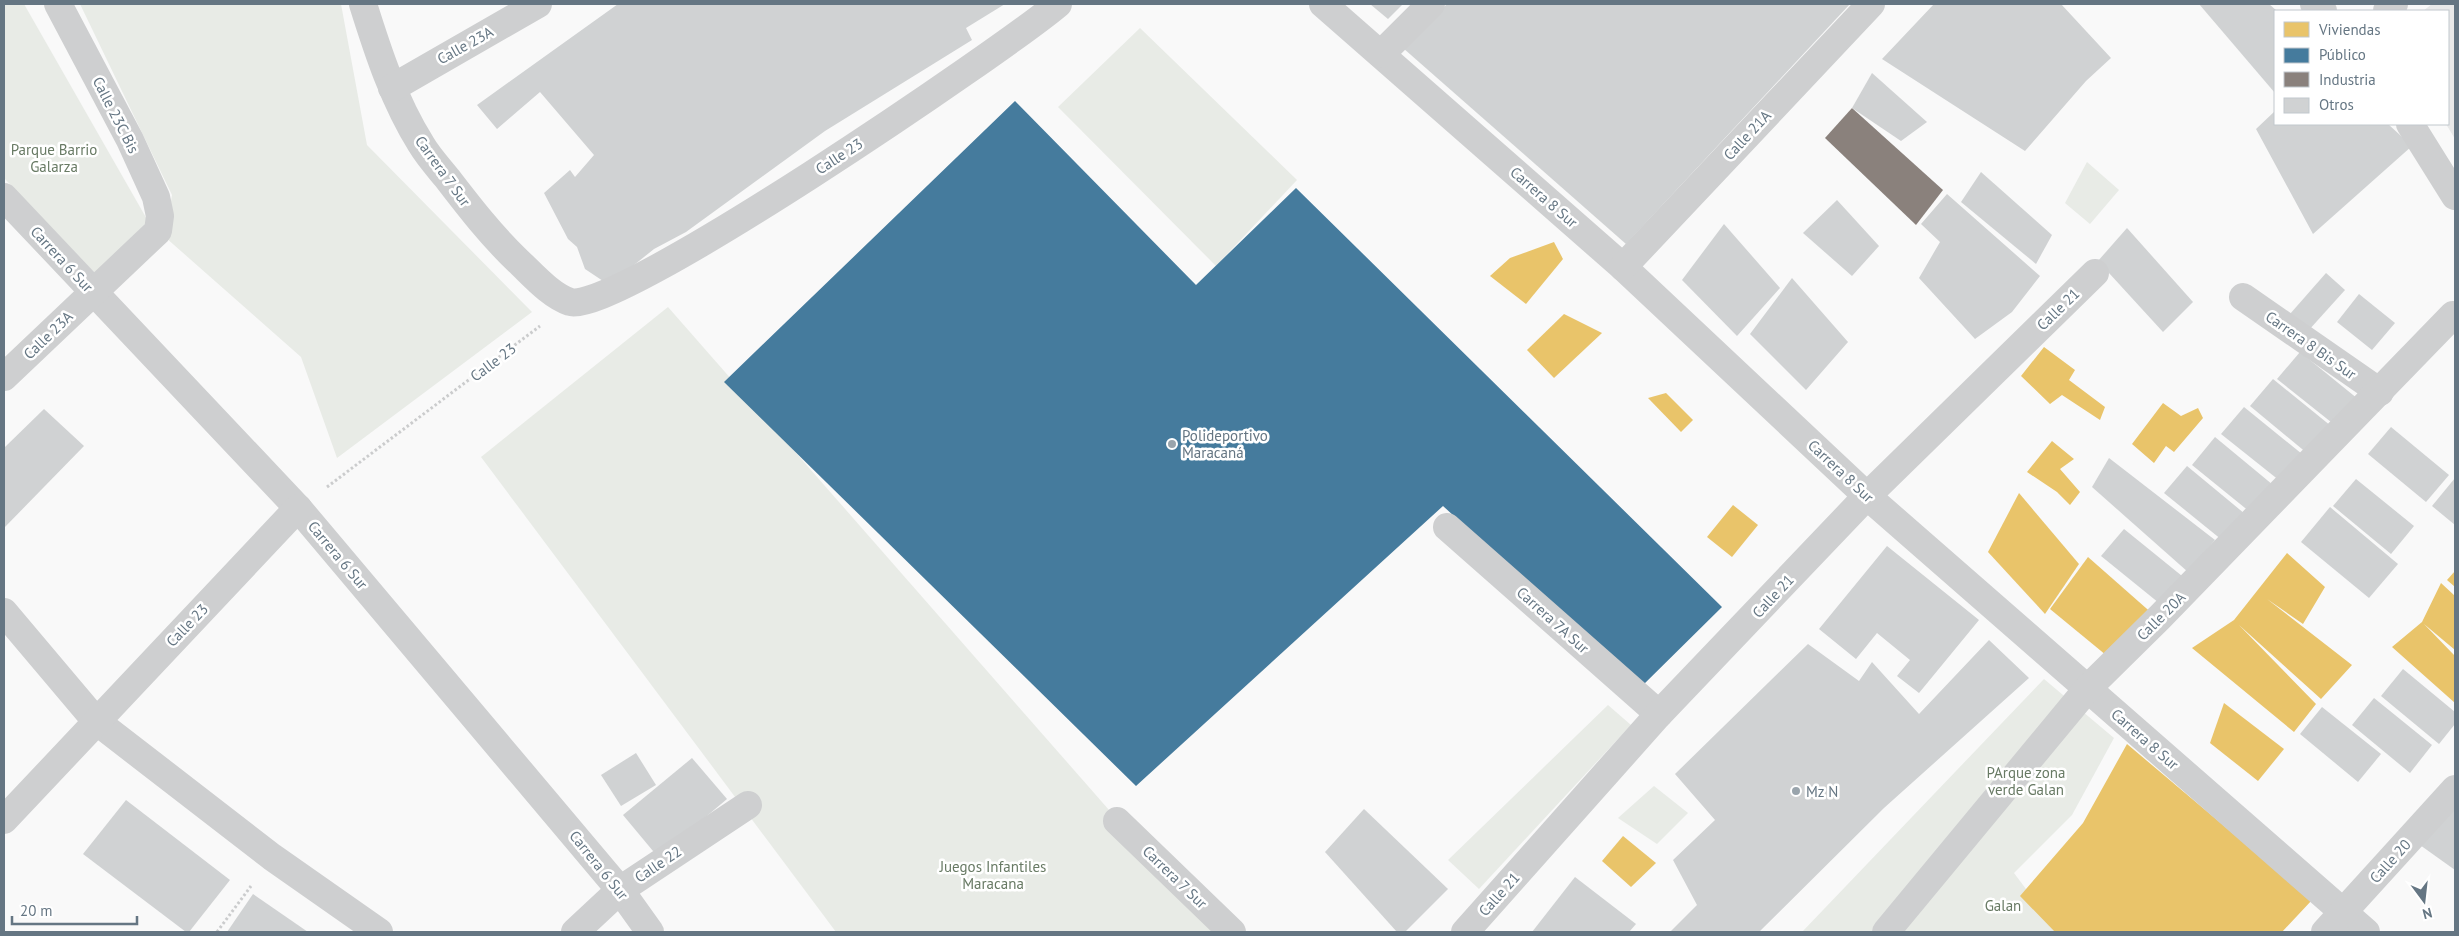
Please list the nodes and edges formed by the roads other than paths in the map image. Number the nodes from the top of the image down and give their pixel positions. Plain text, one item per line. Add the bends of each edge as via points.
1 (58, 4) edge
2 (363, 4) edge
3 (538, 4) edge
4 (1058, 4) edge
5 (1323, 4) edge
6 (1431, 4) edge
7 (1871, 4) edge
8 (1381, 54) junction
9 (392, 88) junction
10 (2411, 125) edge
11 (2455, 196) edge
12 (4, 197) edge
13 (158, 231) joint
14 (1623, 267) junction
15 (2095, 273) dead end
16 (93, 292) junction
17 (2243, 298) dead end
18 (572, 302) joint
19 (2453, 315) dead end
20 (4, 378) edge
21 (2380, 392) junction
22 (1867, 496) junction
23 (298, 508) junction
24 (1447, 526) dead end
25 (4, 612) edge
26 (2088, 688) junction
27 (1659, 714) junction
28 (96, 721) junction
29 (2455, 789) edge
30 (748, 805) dead end
31 (4, 820) edge
32 (1117, 821) dead end
33 (620, 890) junction
34 (2334, 922) edge
35 (379, 932) edge
36 (575, 932) edge
37 (650, 932) edge
38 (1232, 932) edge
39 (1465, 932) edge
40 (1886, 932) edge
41 (2366, 932) edge

1 - 13 street, Calle 23C Bis via 130,140 160,216
2 - 9 street, Carrera 7 Sur
3 - 9 street, Calle 23A
4 - 18 street, Calle 23 via 883,127 730,227 627,285 594,299
5 - 8 street, Carrera 8 Sur
6 - 8 street
7 - 14 street, Calle 21A
8 - 14 street, Carrera 8 Sur
9 - 18 street, Carrera 7 Sur via 421,144 488,232 547,288
10 - 11 street
12 - 16 street, Carrera 6 Sur
13 - 16 street, Calle 23A
14 - 22 street, Carrera 8 Sur
15 - 22 street, Calle 21
16 - 20 street, Calle 23A
16 - 23 street, Carrera 6 Sur
17 - 21 street, Carrera 8 Bis Sur
19 - 21 street, Calle 20A
21 - 26 street, Calle 20A
22 - 26 street, Carrera 8 Sur
22 - 27 street, Calle 21
23 - 28 street, Calle 23
23 - 33 street, Carrera 6 Sur
24 - 27 street, Carrera 7A Sur
25 - 28 street
26 - 34 street, Carrera 8 Sur
26 - 40 street, Calle 20A
27 - 39 street, Calle 21
28 - 31 street, Calle 23
28 - 35 street via 272,857
29 - 34 street, Calle 20
30 - 33 street, Calle 22
32 - 38 street, Carrera 7 Sur
33 - 36 street, Calle 22
33 - 37 street, Carrera 6 Sur
34 - 41 street, Carrera 8 Sur

